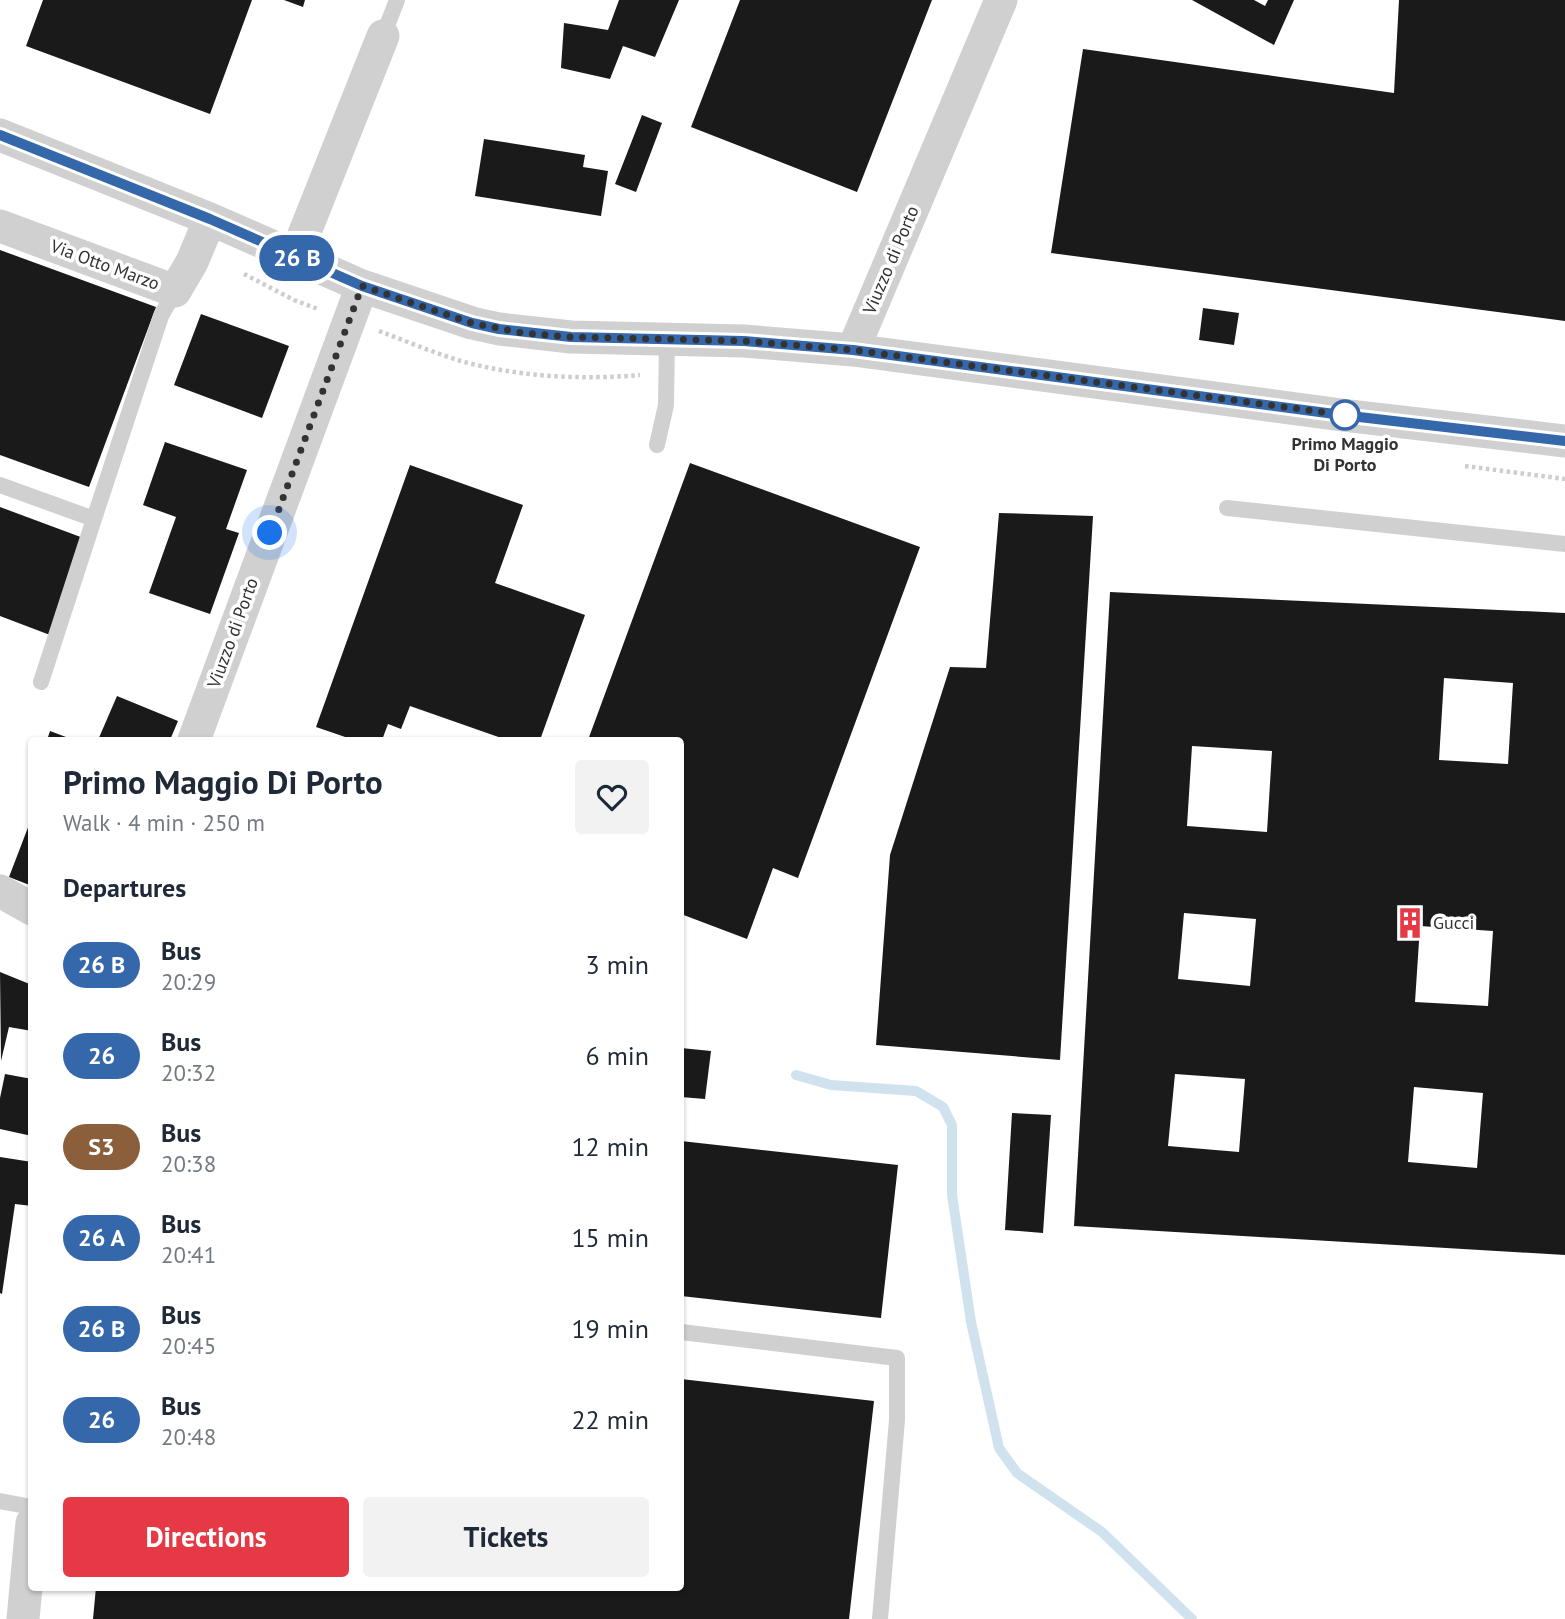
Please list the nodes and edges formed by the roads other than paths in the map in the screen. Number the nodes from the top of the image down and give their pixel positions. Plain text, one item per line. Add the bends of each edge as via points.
1 (397, 0) edge
2 (1001, 0) edge
3 (383, 36) joint
4 (0, 135) edge
5 (210, 219) junction
6 (0, 226) edge
7 (295, 257) junction
8 (362, 286) junction
9 (175, 290) junction
10 (667, 340) junction
11 (853, 350) junction
12 (1565, 441) edge
13 (657, 445) dead end
14 (0, 485) edge
15 (1227, 508) dead end
16 (94, 519) junction
17 (1565, 544) edge
18 (40, 682) dead end
19 (195, 737) edge
20 (0, 891) edge
21 (28, 907) edge
22 (684, 1332) edge
23 (0, 1502) edge
24 (28, 1506) edge
25 (28, 1566) edge
26 (23, 1619) edge
27 (880, 1619) edge

1 - 3 lane
2 - 11 street, Viuzzo di Porto
3 - 7 street
4 - 5 street
5 - 7 street
5 - 9 street, Via Otto Marzo
6 - 9 street, Via Otto Marzo
7 - 8 street
8 - 10 street via 510,331
8 - 19 street, Viuzzo di Porto
9 - 16 lane via 161,316
10 - 11 street
10 - 13 lane via 666,405
11 - 12 street
14 - 16 lane
15 - 17 lane
16 - 18 lane
20 - 21 street
22 - 27 lane via 897,1358 897,1420
23 - 24 lane
25 - 26 street

